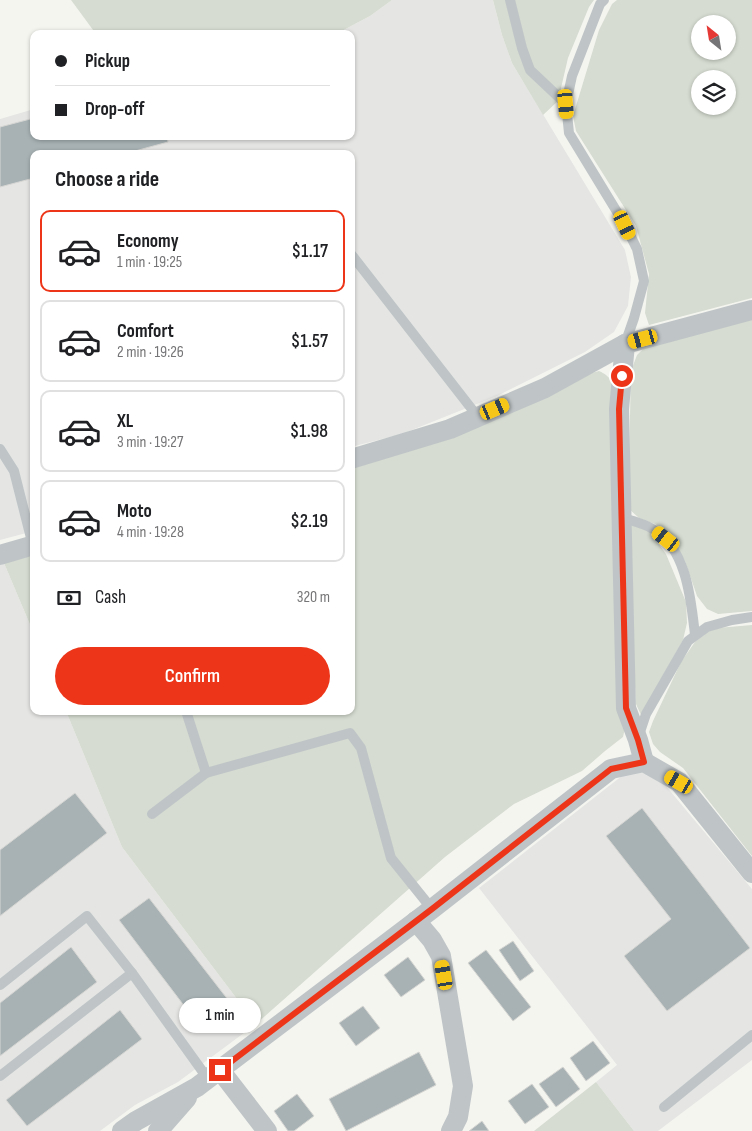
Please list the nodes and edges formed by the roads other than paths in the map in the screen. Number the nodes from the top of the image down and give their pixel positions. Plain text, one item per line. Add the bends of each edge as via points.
1 (510, 0) edge
2 (604, 0) edge
3 (566, 104) junction
4 (355, 259) edge
5 (752, 310) edge
6 (625, 344) junction
7 (478, 416) junction
8 (0, 449) edge
9 (355, 457) edge
10 (622, 517) junction
11 (30, 534) edge
12 (30, 547) edge
13 (0, 555) edge
14 (752, 618) edge
15 (695, 635) junction
16 (187, 715) edge
17 (638, 740) junction
18 (644, 762) junction
19 (206, 773) junction
20 (152, 814) dead end
21 (752, 872) edge
22 (432, 909) junction
23 (416, 921) junction
24 (132, 974) junction
25 (0, 985) edge
26 (752, 1035) edge
27 (0, 1076) edge
28 (209, 1079) junction
29 (664, 1107) dead end
30 (122, 1131) edge
31 (158, 1131) edge
32 (267, 1131) edge
33 (451, 1131) edge

1 - 3 lane via 530,70
2 - 3 lane via 572,76
3 - 6 lane via 569,133 637,249 644,281
4 - 7 lane
5 - 6 street
6 - 7 street via 545,388
6 - 10 street via 619,409
7 - 9 street via 450,429
8 - 11 lane via 14,471
10 - 15 lane via 652,528 666,539 680,561 691,600
10 - 17 street via 626,708
12 - 13 street
14 - 15 lane via 707,627
15 - 17 lane via 688,641 646,714
16 - 19 lane
17 - 18 street
18 - 21 street via 679,782
18 - 22 street via 611,769
19 - 20 lane
19 - 22 lane via 350,733 361,748 391,858
22 - 23 street
23 - 28 street
23 - 33 street via 441,956 463,1086 458,1117
24 - 25 lane via 87,916
24 - 27 lane
24 - 28 lane
26 - 29 lane
28 - 30 street
28 - 31 street
28 - 32 street

